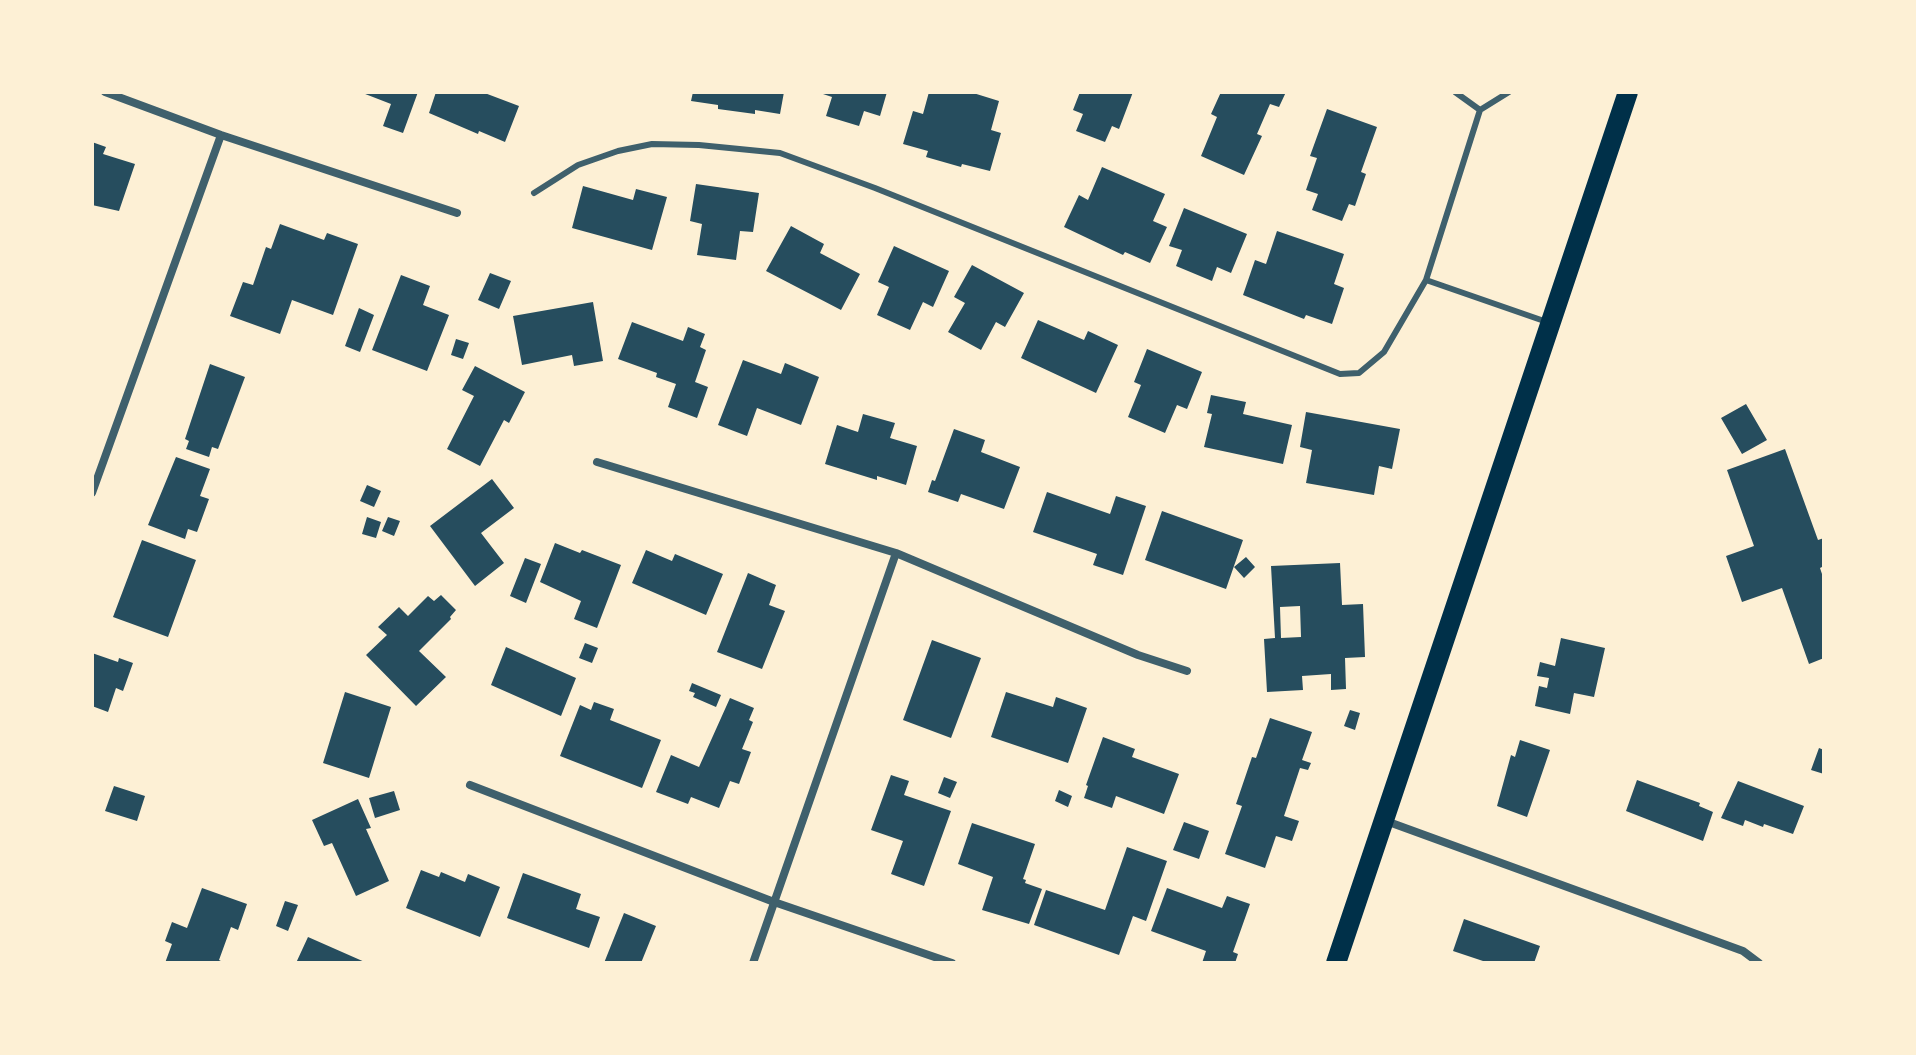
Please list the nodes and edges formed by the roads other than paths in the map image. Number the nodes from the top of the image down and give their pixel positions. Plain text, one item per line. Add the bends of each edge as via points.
1 (105, 92) edge
2 (1455, 92) edge
3 (1509, 92) edge
4 (1628, 92) edge
5 (1480, 110) junction
6 (221, 135) junction
7 (534, 193) dead end
8 (457, 213) dead end
9 (1426, 280) junction
10 (1551, 324) junction
11 (597, 462) dead end
12 (92, 493) edge
13 (896, 553) junction
14 (1187, 671) dead end
15 (470, 785) dead end
16 (1384, 821) junction
17 (774, 902) junction
18 (753, 963) edge
19 (952, 963) edge
20 (1336, 963) edge
21 (1759, 963) edge

1 - 6 street
2 - 5 lane
3 - 5 lane
4 - 10 main road
5 - 9 lane
6 - 8 street
6 - 12 street
7 - 9 lane via 578,165 652,144 780,153 1340,374 1359,373 1384,352
9 - 10 lane
10 - 16 main road
11 - 13 street
13 - 14 street
13 - 17 street
15 - 17 street
16 - 20 main road
16 - 21 street via 1743,951
17 - 18 street
17 - 19 street

